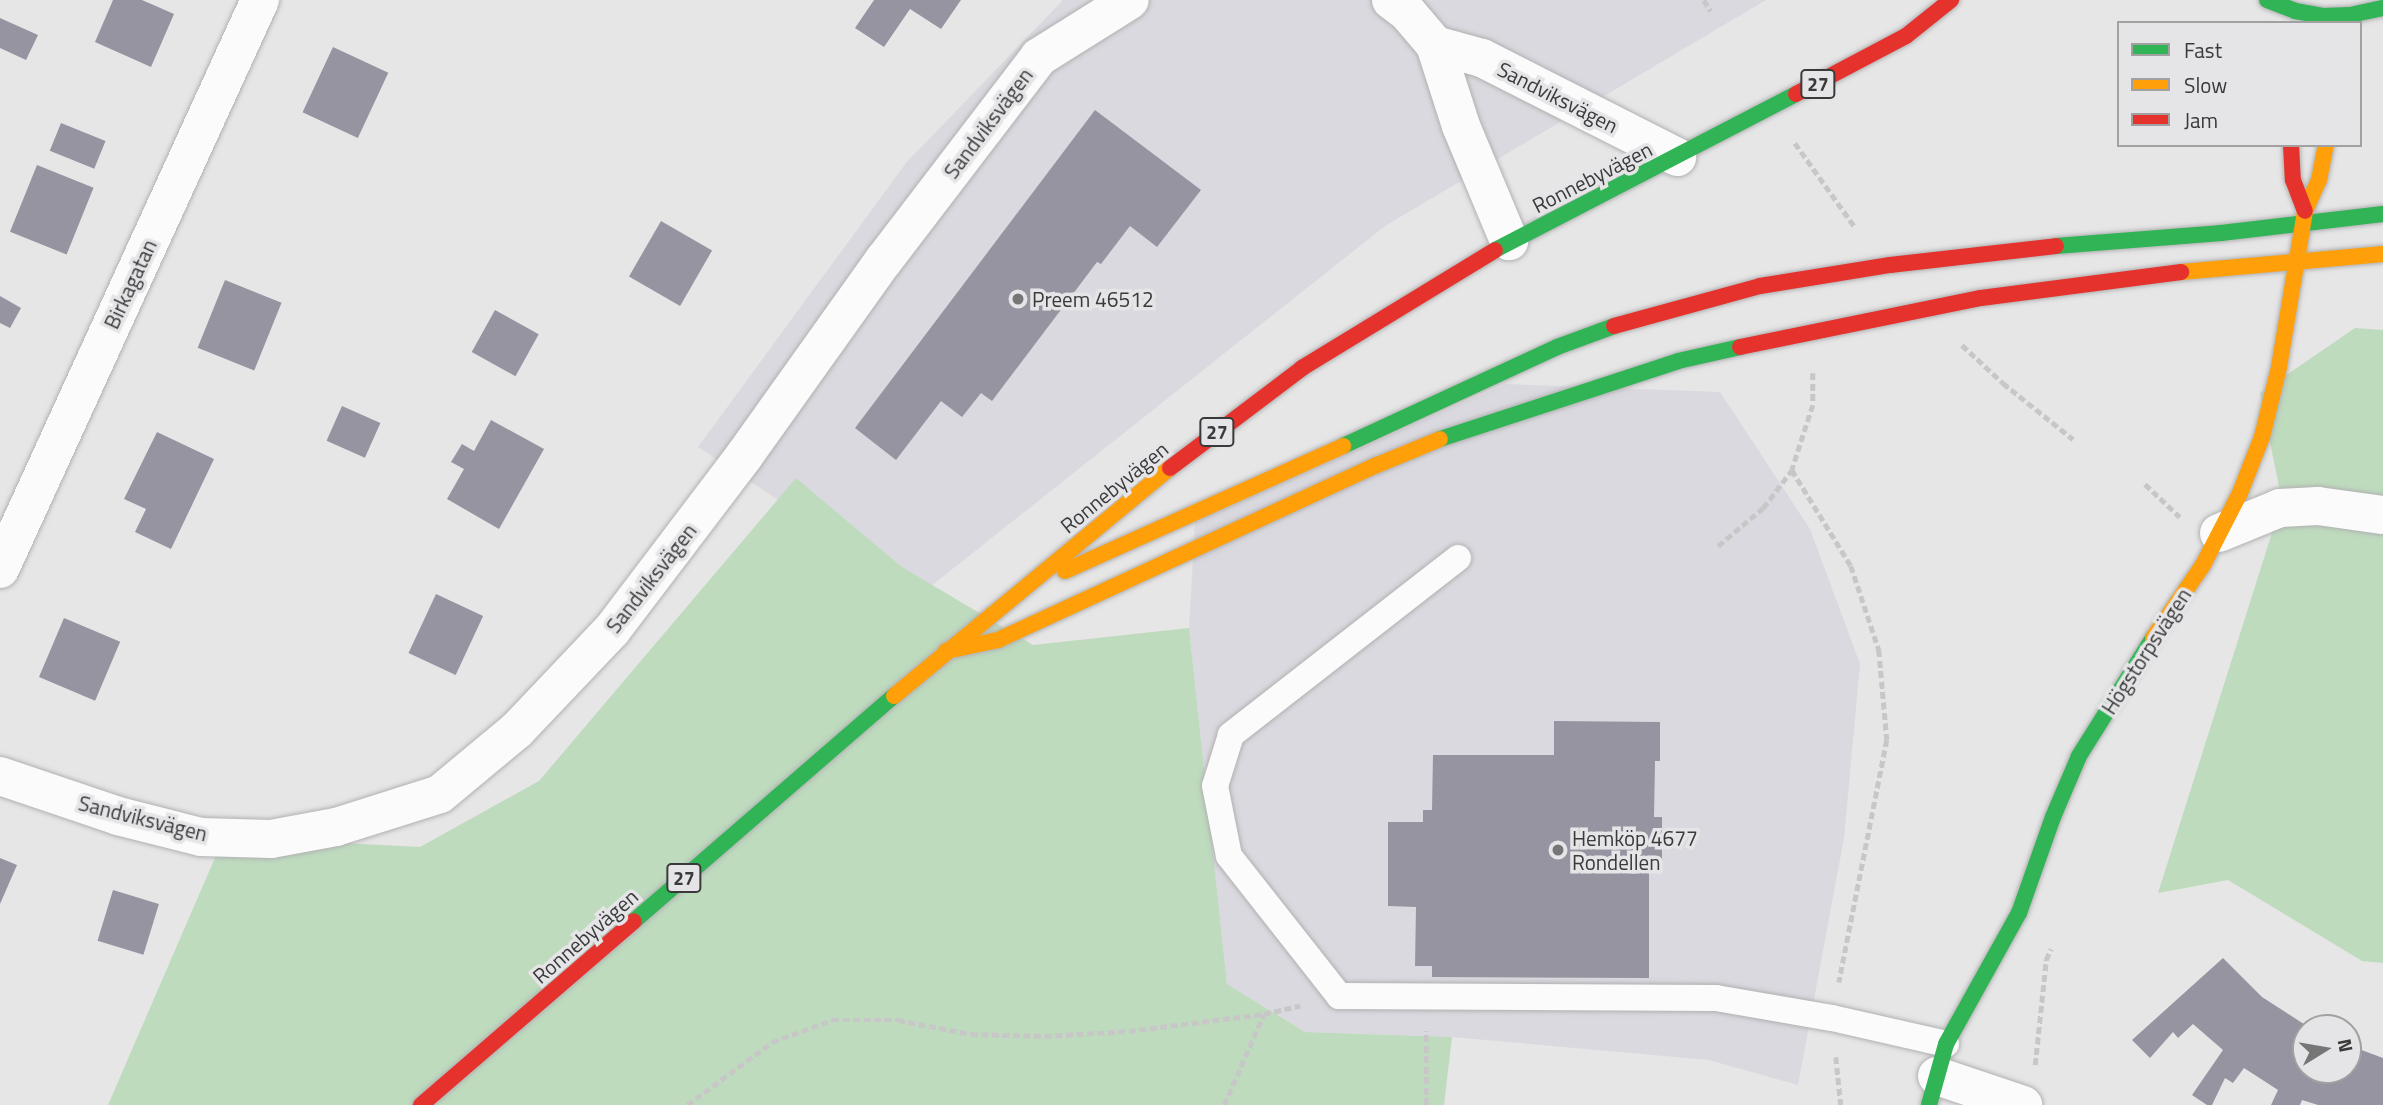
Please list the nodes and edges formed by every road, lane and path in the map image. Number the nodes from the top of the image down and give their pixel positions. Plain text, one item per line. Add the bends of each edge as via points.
1 (260, 0) edge
2 (1130, 0) edge
3 (1391, 0) edge
4 (1704, 0) edge
5 (1951, 0) edge
6 (2383, 8) edge
7 (2277, 10) edge
8 (1712, 11) dead end
9 (2362, 19) edge
10 (1435, 45) junction
11 (1794, 142) dead end
12 (2291, 147) edge
13 (2326, 147) edge
14 (1677, 157) junction
15 (2305, 211) junction
16 (2383, 214) edge
17 (1509, 241) junction
18 (2383, 254) edge
19 (1890, 265) junction
20 (1957, 339) dead end
21 (1813, 368) dead end
22 (2073, 439) dead end
23 (1792, 470) junction
24 (2383, 515) edge
25 (2219, 533) junction
26 (1718, 546) dead end
27 (1458, 558) dead end
28 (0, 569) edge
29 (1018, 591) junction
30 (946, 651) junction
31 (0, 776) edge
32 (1339, 996) junction
33 (1426, 996) junction
34 (1264, 1014) junction
35 (1832, 1018) junction
36 (1937, 1075) edge
37 (421, 1105) edge
38 (687, 1105) edge
39 (1224, 1105) edge
40 (1426, 1105) edge
41 (1841, 1105) edge
42 (2023, 1105) edge

1 - 28 street, Birkagatan
2 - 31 street, Sandviksvägen via 1039,57 612,630 517,730 440,794 336,827 271,839 236,838 201,836 118,816
3 - 10 street
4 - 8 path
5 - 14 main road, Ronnebyvägen / 27 via 1906,36
6 - 9 main road
7 - 9 main road
10 - 14 street, Sandviksvägen via 1482,58
10 - 17 street via 1461,126
11 - 19 path via 1842,213
12 - 15 main road, Högstorpsvägen via 2293,180
13 - 15 main road, Högstorpsvägen via 2319,180
14 - 17 main road, Ronnebyvägen / 27
15 - 25 main road, Högstorpsvägen via 2279,367 2262,437
16 - 19 main road
17 - 29 main road, Ronnebyvägen / 27 via 1302,368
18 - 30 main road via 2152,274 1994,296 1678,361 1460,431 998,640
19 - 29 main road via 1760,286 1638,318 1558,347
20 - 22 path
21 - 23 path via 1813,405
23 - 26 path via 1763,508
23 - 35 path via 1851,566 1879,650 1887,740
24 - 25 street via 2318,506 2280,508
25 - 36 main road, Högstorpsvägen via 2203,565 2079,755 2019,913
27 - 32 lane via 1231,735 1215,786 1230,856
29 - 30 main road, Ronnebyvägen / 27
30 - 37 main road, Ronnebyvägen / 27
32 - 33 lane
32 - 34 path
33 - 35 lane via 1716,998
33 - 40 path
34 - 38 path via 1045,1036 971,1034 898,1020 832,1020 772,1042
34 - 39 path
35 - 36 lane
35 - 41 path
36 - 42 street

